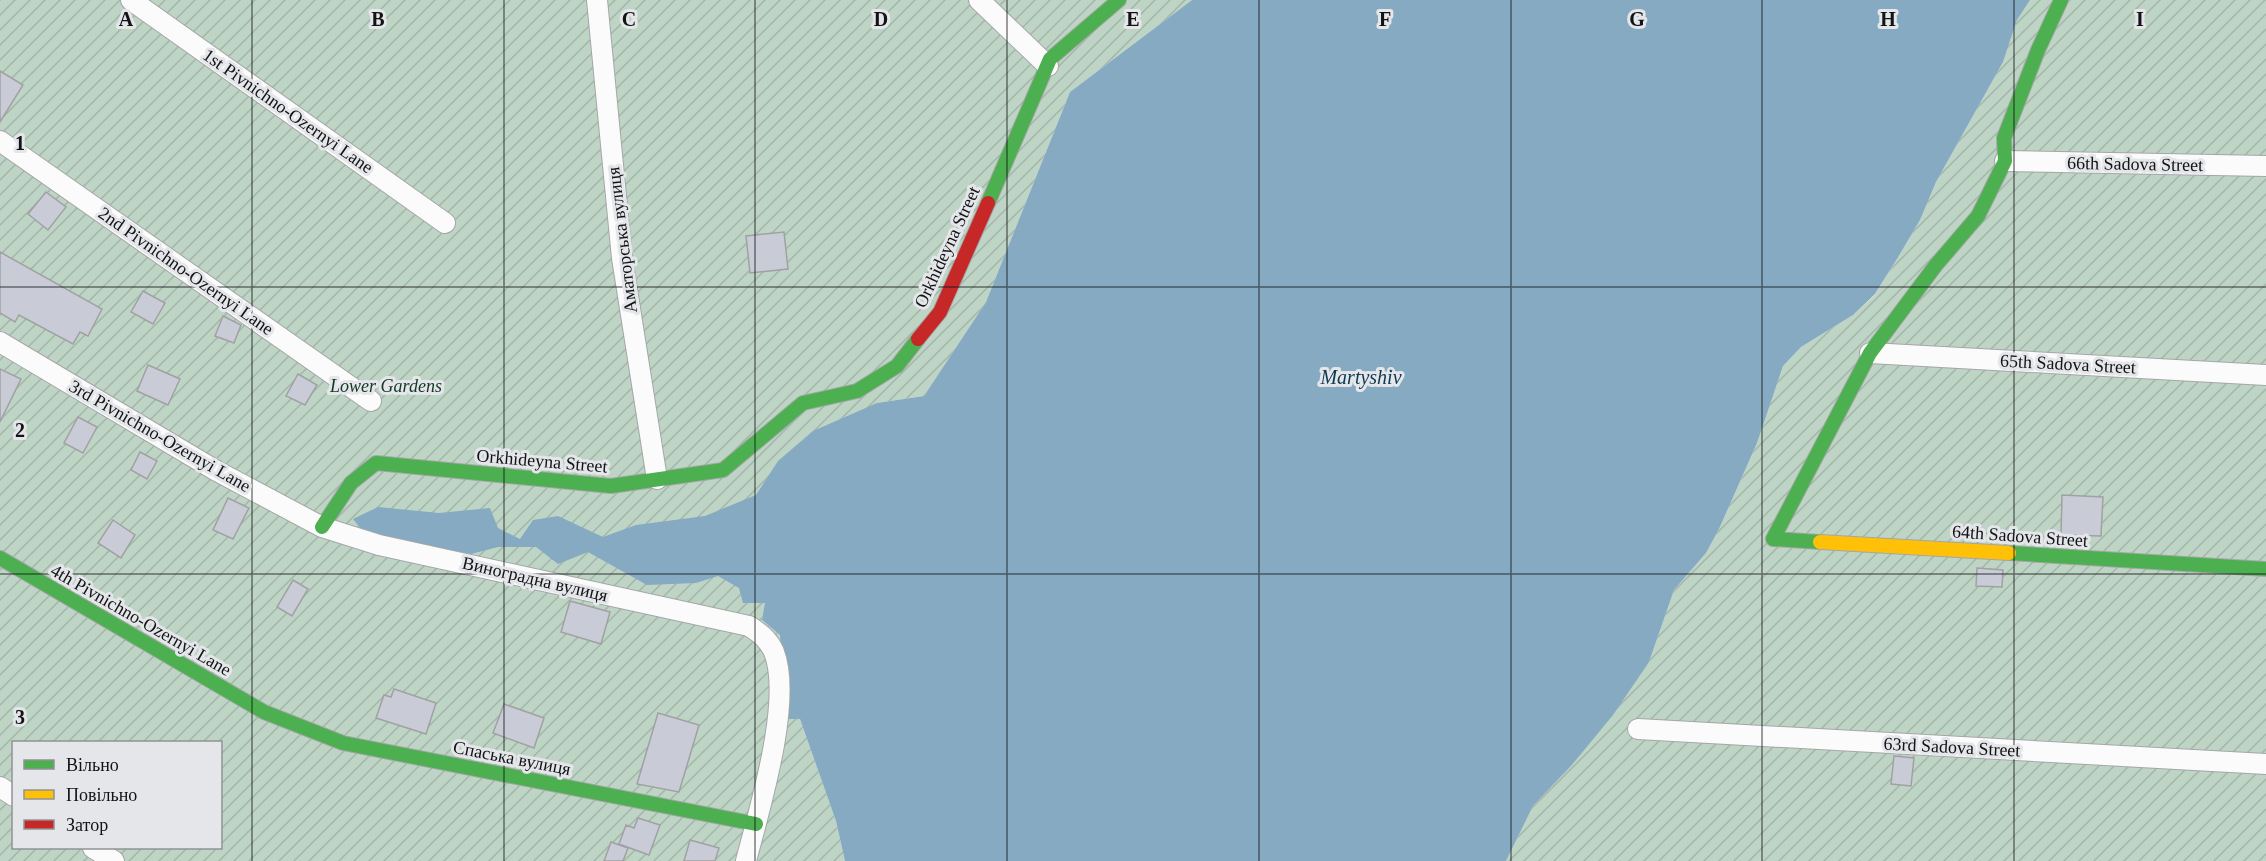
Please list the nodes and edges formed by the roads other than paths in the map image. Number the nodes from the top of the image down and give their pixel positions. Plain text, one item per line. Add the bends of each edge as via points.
1 (131, 0) edge
2 (597, 0) edge
3 (979, 0) edge
4 (1119, 0) edge
5 (2061, 0) edge
6 (1048, 66) junction
7 (0, 141) edge
8 (2005, 161) junction
9 (2266, 166) edge
10 (445, 223) dead end
11 (0, 342) edge
12 (1870, 353) junction
13 (2266, 375) edge
14 (371, 401) dead end
15 (657, 479) junction
16 (322, 527) junction
17 (0, 558) edge
18 (2266, 569) edge
19 (264, 712) joint
20 (1638, 729) dead end
21 (2266, 764) edge
22 (756, 824) junction
23 (95, 849) edge
24 (114, 861) edge
25 (746, 861) edge

1 - 10 street, 1st Pivnichno-Ozernyi Lane
2 - 15 street, Аматорська вулиця via 622,258
3 - 6 street
4 - 6 street, Orkhideyna Street via 1050,59
5 - 8 street via 2004,138
6 - 15 street, Orkhideyna Street via 940,312 897,366 856,391 803,403 723,470
7 - 14 street, 2nd Pivnichno-Ozernyi Lane
8 - 9 street, 66th Sadova Street
8 - 12 street via 1978,216
11 - 16 street, 3rd Pivnichno-Ozernyi Lane via 215,470
12 - 13 street, 65th Sadova Street
12 - 18 street, 64th Sadova Street via 1773,539
15 - 16 street, Orkhideyna Street via 611,486 376,463 351,480
16 - 22 street, Виноградна вулиця via 379,545 749,626 765,637 774,653 780,687 768,781
17 - 19 street, 4th Pivnichno-Ozernyi Lane
19 - 22 street, Спаська вулиця via 344,743
20 - 21 street, 63rd Sadova Street
22 - 25 street
23 - 24 street

